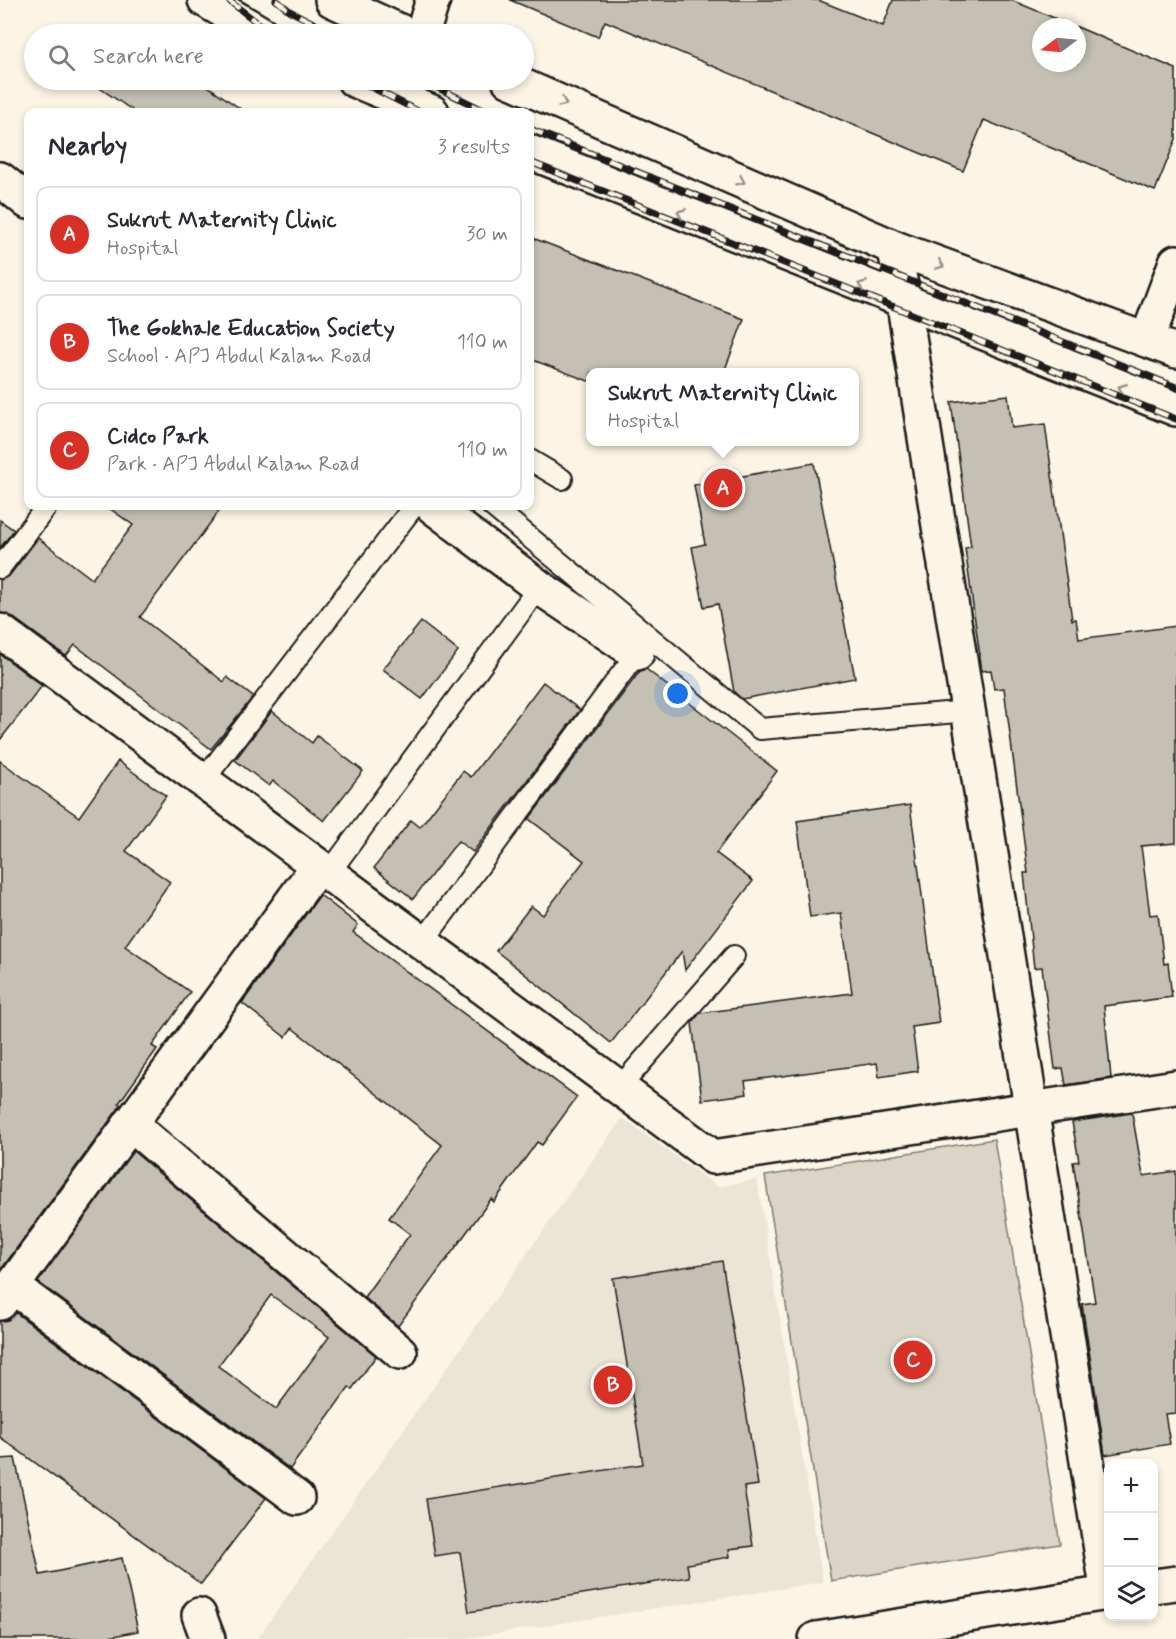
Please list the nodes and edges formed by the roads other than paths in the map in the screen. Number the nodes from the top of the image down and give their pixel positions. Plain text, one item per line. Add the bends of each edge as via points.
1 (205, 0) edge
2 (332, 0) edge
3 (433, 0) edge
4 (245, 24) edge
5 (384, 24) edge
6 (425, 24) edge
7 (378, 90) edge
8 (532, 90) edge
9 (422, 108) edge
10 (534, 155) edge
11 (0, 179) edge
12 (24, 199) edge
13 (895, 248) junction
14 (1176, 262) edge
15 (903, 302) junction
16 (1161, 345) edge
17 (1176, 409) edge
18 (534, 462) edge
19 (562, 479) dead end
20 (44, 510) edge
21 (411, 510) edge
22 (437, 510) edge
23 (497, 510) edge
24 (0, 568) edge
25 (539, 587) junction
26 (0, 631) edge
27 (637, 653) joint
28 (969, 711) junction
29 (203, 781) junction
30 (323, 870) junction
31 (422, 943) junction
32 (734, 956) dead end
33 (620, 1087) junction
34 (1176, 1087) edge
35 (1031, 1110) junction
36 (130, 1124) junction
37 (6, 1295) edge
38 (400, 1352) dead end
39 (297, 1498) dead end
40 (1104, 1568) edge
41 (1176, 1583) edge
42 (1158, 1585) edge
43 (1104, 1594) edge
44 (816, 1639) edge

1 - 4 street
2 - 5 street
3 - 6 street
7 - 9 street
8 -> 13 street
15 -> 10 street
11 - 12 street
13 - 15 street
13 -> 16 street
14 - 16 street
17 -> 15 street
15 - 28 street
18 - 19 lane
20 - 24 lane
21 - 29 lane
22 - 25 street
23 - 28 lane via 760,729
25 - 27 street
25 - 30 lane
26 - 29 street
27 - 31 lane
28 - 35 street
29 - 30 street
30 - 31 street
30 - 36 street
31 - 33 street
32 - 33 lane
33 - 35 street via 713,1157
34 - 35 street
35 - 40 street
36 - 37 street
36 - 38 street
37 - 39 street
41 - 42 street
43 - 44 street

